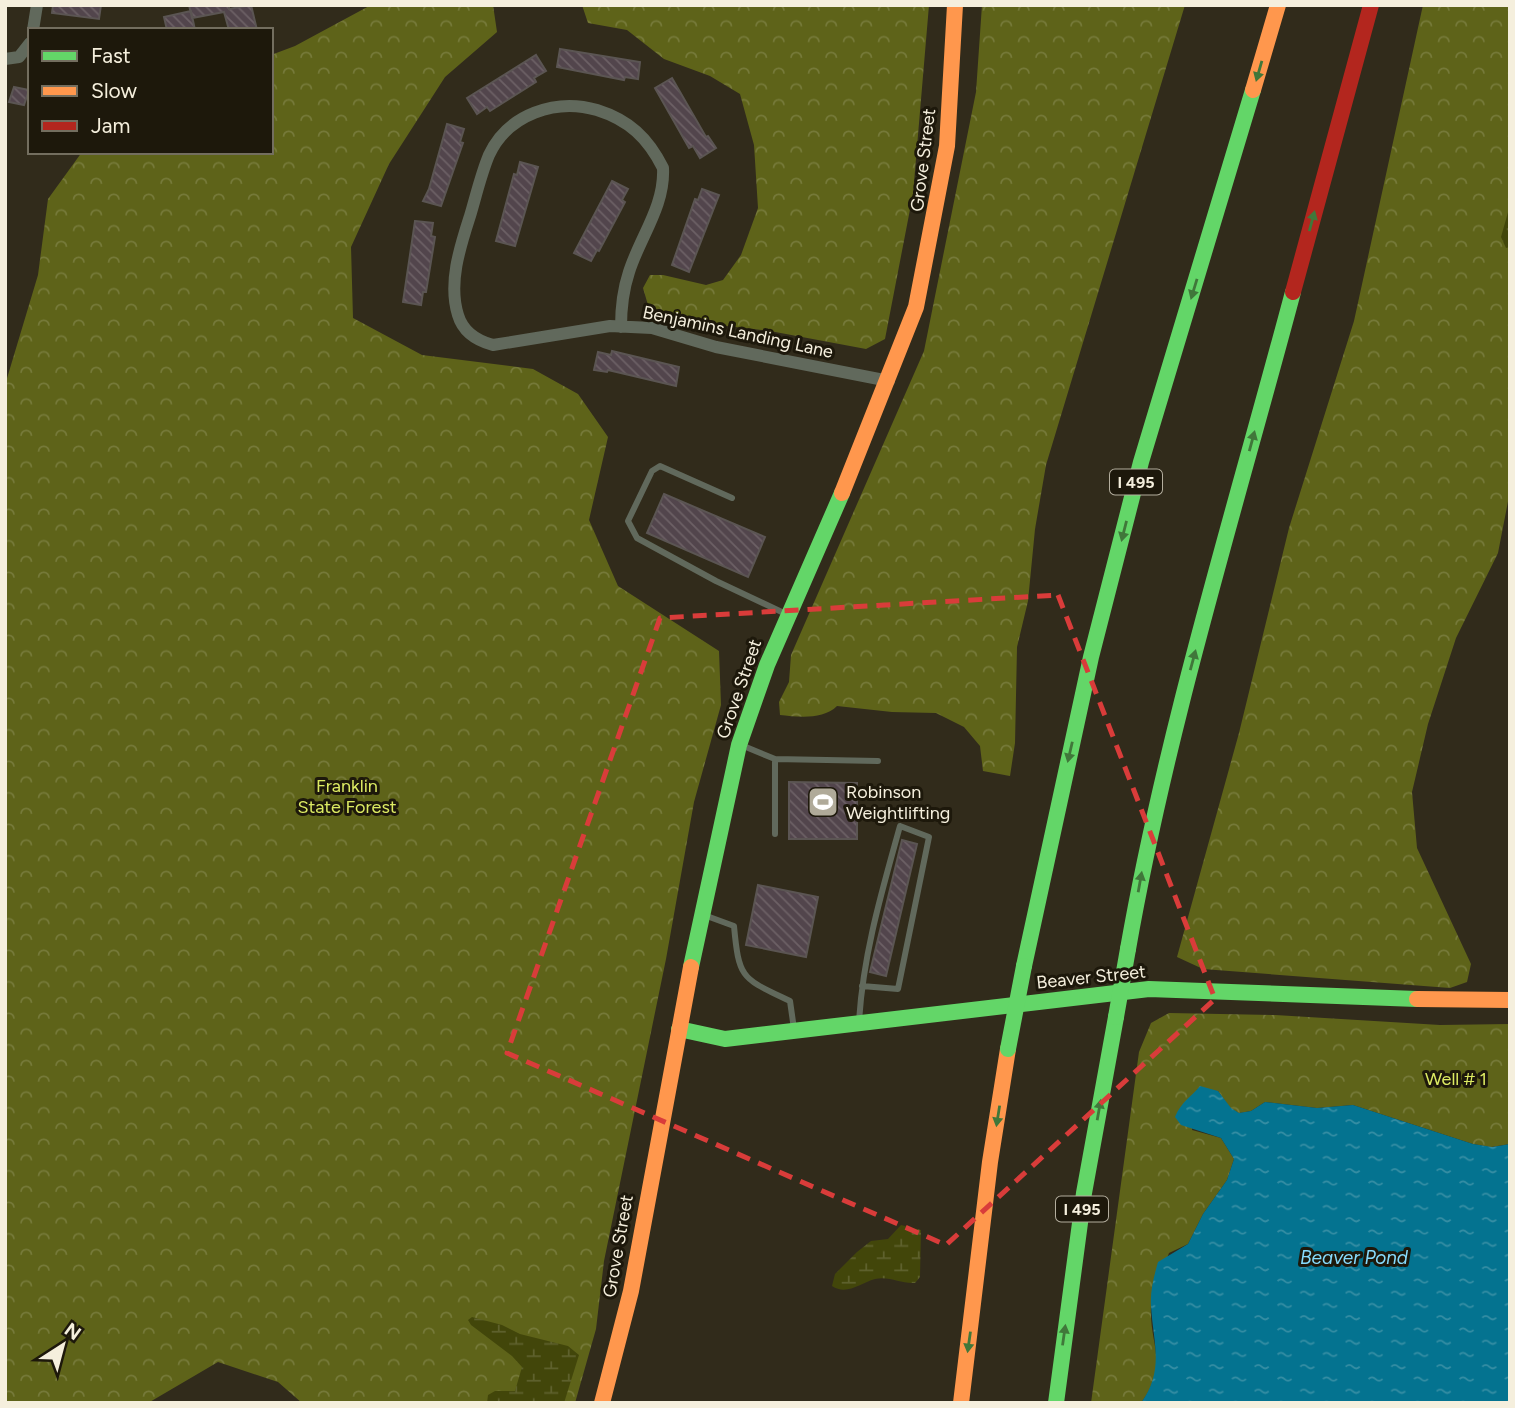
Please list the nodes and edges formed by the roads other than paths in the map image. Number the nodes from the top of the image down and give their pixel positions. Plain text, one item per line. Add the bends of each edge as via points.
1 (37, 5) edge
2 (955, 5) edge
3 (1278, 5) edge
4 (1371, 5) edge
5 (33, 28) edge
6 (28, 46) edge
7 (5, 59) edge
8 (621, 327) junction
9 (889, 381) junction
10 (732, 498) dead end
11 (788, 614) junction
12 (739, 745) junction
13 (775, 759) junction
14 (878, 761) dead end
15 (775, 834) dead end
16 (703, 914) junction
17 (862, 986) junction
18 (1510, 1000) edge
19 (859, 1024) junction
20 (679, 1029) junction
21 (794, 1031) junction
22 (602, 1403) edge
23 (961, 1403) edge
24 (1056, 1403) edge

1 - 5 street
2 - 9 main road, Grove Street via 947,146 939,199 914,315
3 -> 23 main road, I 495, bridge via 1141,463 1091,657 1008,1049
24 -> 4 main road, I 495, bridge via 1084,1193 1144,859
6 - 7 street via 19,57
8 - 8 street, Benjamins Landing Lane via 493,345 475,339 458,317 456,263 489,155 499,138 540,109 576,104 612,115 639,132 663,167 659,199 629,272
8 - 9 street, Benjamins Landing Lane via 652,328 716,347
9 - 11 main road, Grove Street
10 - 11 lane via 660,466 652,471 628,521 637,538 648,545
11 - 12 main road, Grove Street
12 - 13 lane
12 - 16 main road, Grove Street
13 - 14 lane
13 - 15 lane
16 - 20 main road, Grove Street
16 - 21 lane via 734,926 738,964 748,981 790,1001
17 - 17 lane via 869,937 900,826 929,837 898,989
17 - 19 lane
18 - 19 main road, Beaver Street via 1149,989
19 - 21 main road, Beaver Street
20 - 21 main road, Beaver Street via 725,1039
20 - 22 main road, Grove Street via 631,1291

